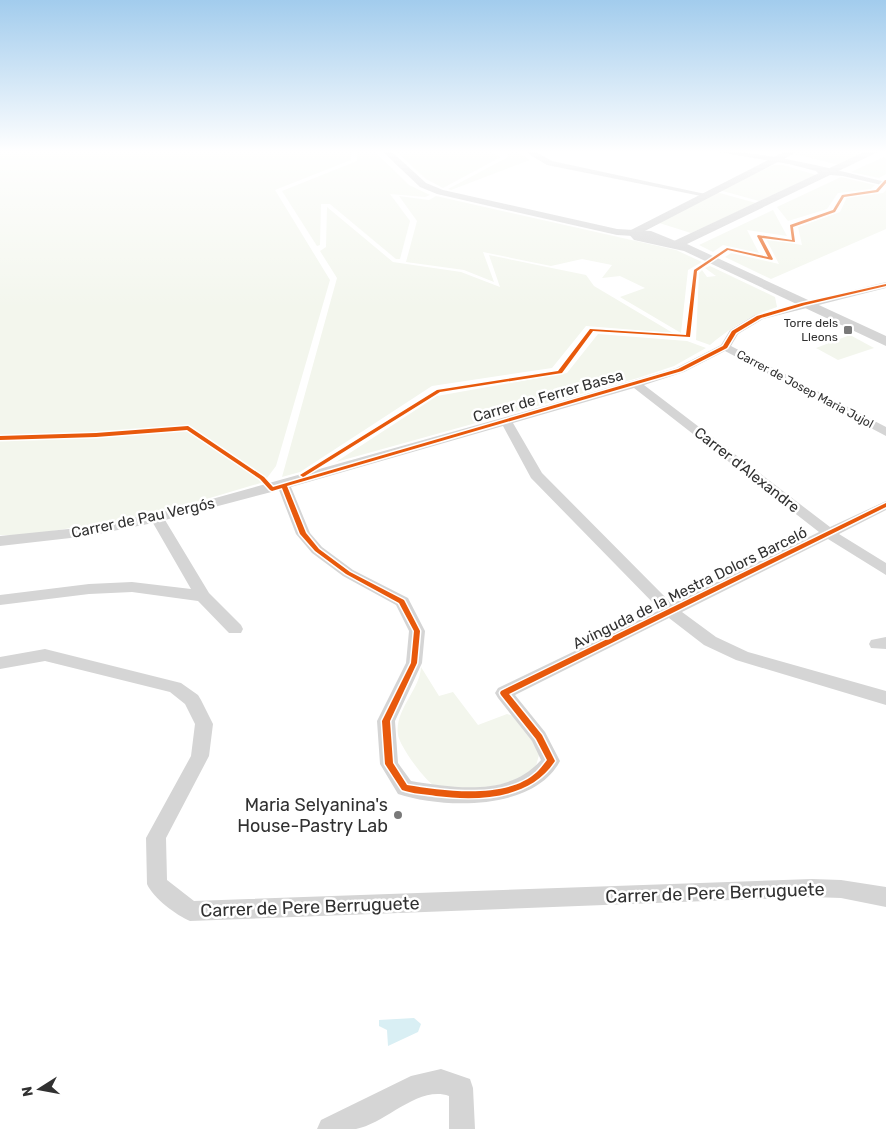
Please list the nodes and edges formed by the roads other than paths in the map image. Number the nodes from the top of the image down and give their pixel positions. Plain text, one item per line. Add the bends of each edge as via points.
1 (494, 204) edge
2 (690, 204) edge
3 (763, 204) edge
4 (635, 234) junction
5 (678, 244) junction
6 (886, 285) edge
7 (804, 304) junction
8 (886, 342) edge
9 (725, 346) junction
10 (636, 384) junction
11 (506, 421) junction
12 (886, 432) edge
13 (284, 486) junction
14 (886, 505) edge
15 (156, 516) junction
16 (830, 534) junction
17 (0, 541) edge
18 (886, 570) edge
19 (203, 596) junction
20 (0, 600) edge
21 (669, 610) junction
22 (235, 629) dead end
23 (0, 663) edge
24 (886, 698) edge
25 (886, 897) edge
26 (330, 1129) edge
27 (462, 1129) edge

1 - 4 street
2 - 4 street
3 - 5 street
4 - 5 street via 666,244
5 - 7 street
6 - 7 street, Carrer de Ferrer Bassa
7 - 8 street
7 - 9 street, Carrer de Ferrer Bassa via 759,317 734,332
9 - 10 street, Carrer de Ferrer Bassa via 680,370
9 - 12 street, Carrer de Josep Maria Jujol
10 - 11 street, Carrer de Ferrer Bassa
10 - 16 street, Carrer d'Alexandre
11 - 13 street, Carrer de Ferrer Bassa
11 - 21 street via 536,475
13 - 15 street, Carrer de Pau Vergós
13 - 21 street, Avinguda de la Mestra Dolors Barceló via 303,534 317,550 348,573 402,602 417,631 414,663 386,721 389,764 405,788 449,795 492,794 531,781 544,772 551,761 540,737 504,693
14 - 16 street, Avinguda de la Mestra Dolors Barceló
15 - 17 street, Carrer de Pau Vergós via 98,530
15 - 19 street
16 - 18 street, Carrer d'Alexandre
16 - 21 street, Avinguda de la Mestra Dolors Barceló
19 - 20 street via 132,586
19 - 22 street
21 - 24 street via 710,640 742,656
23 - 25 street, Carrer de Pere Berruguete via 45,655 175,687 192,700 204,724 200,756 156,838 157,884 190,911 841,889
26 - 27 street via 420,1085 441,1081 461,1088

